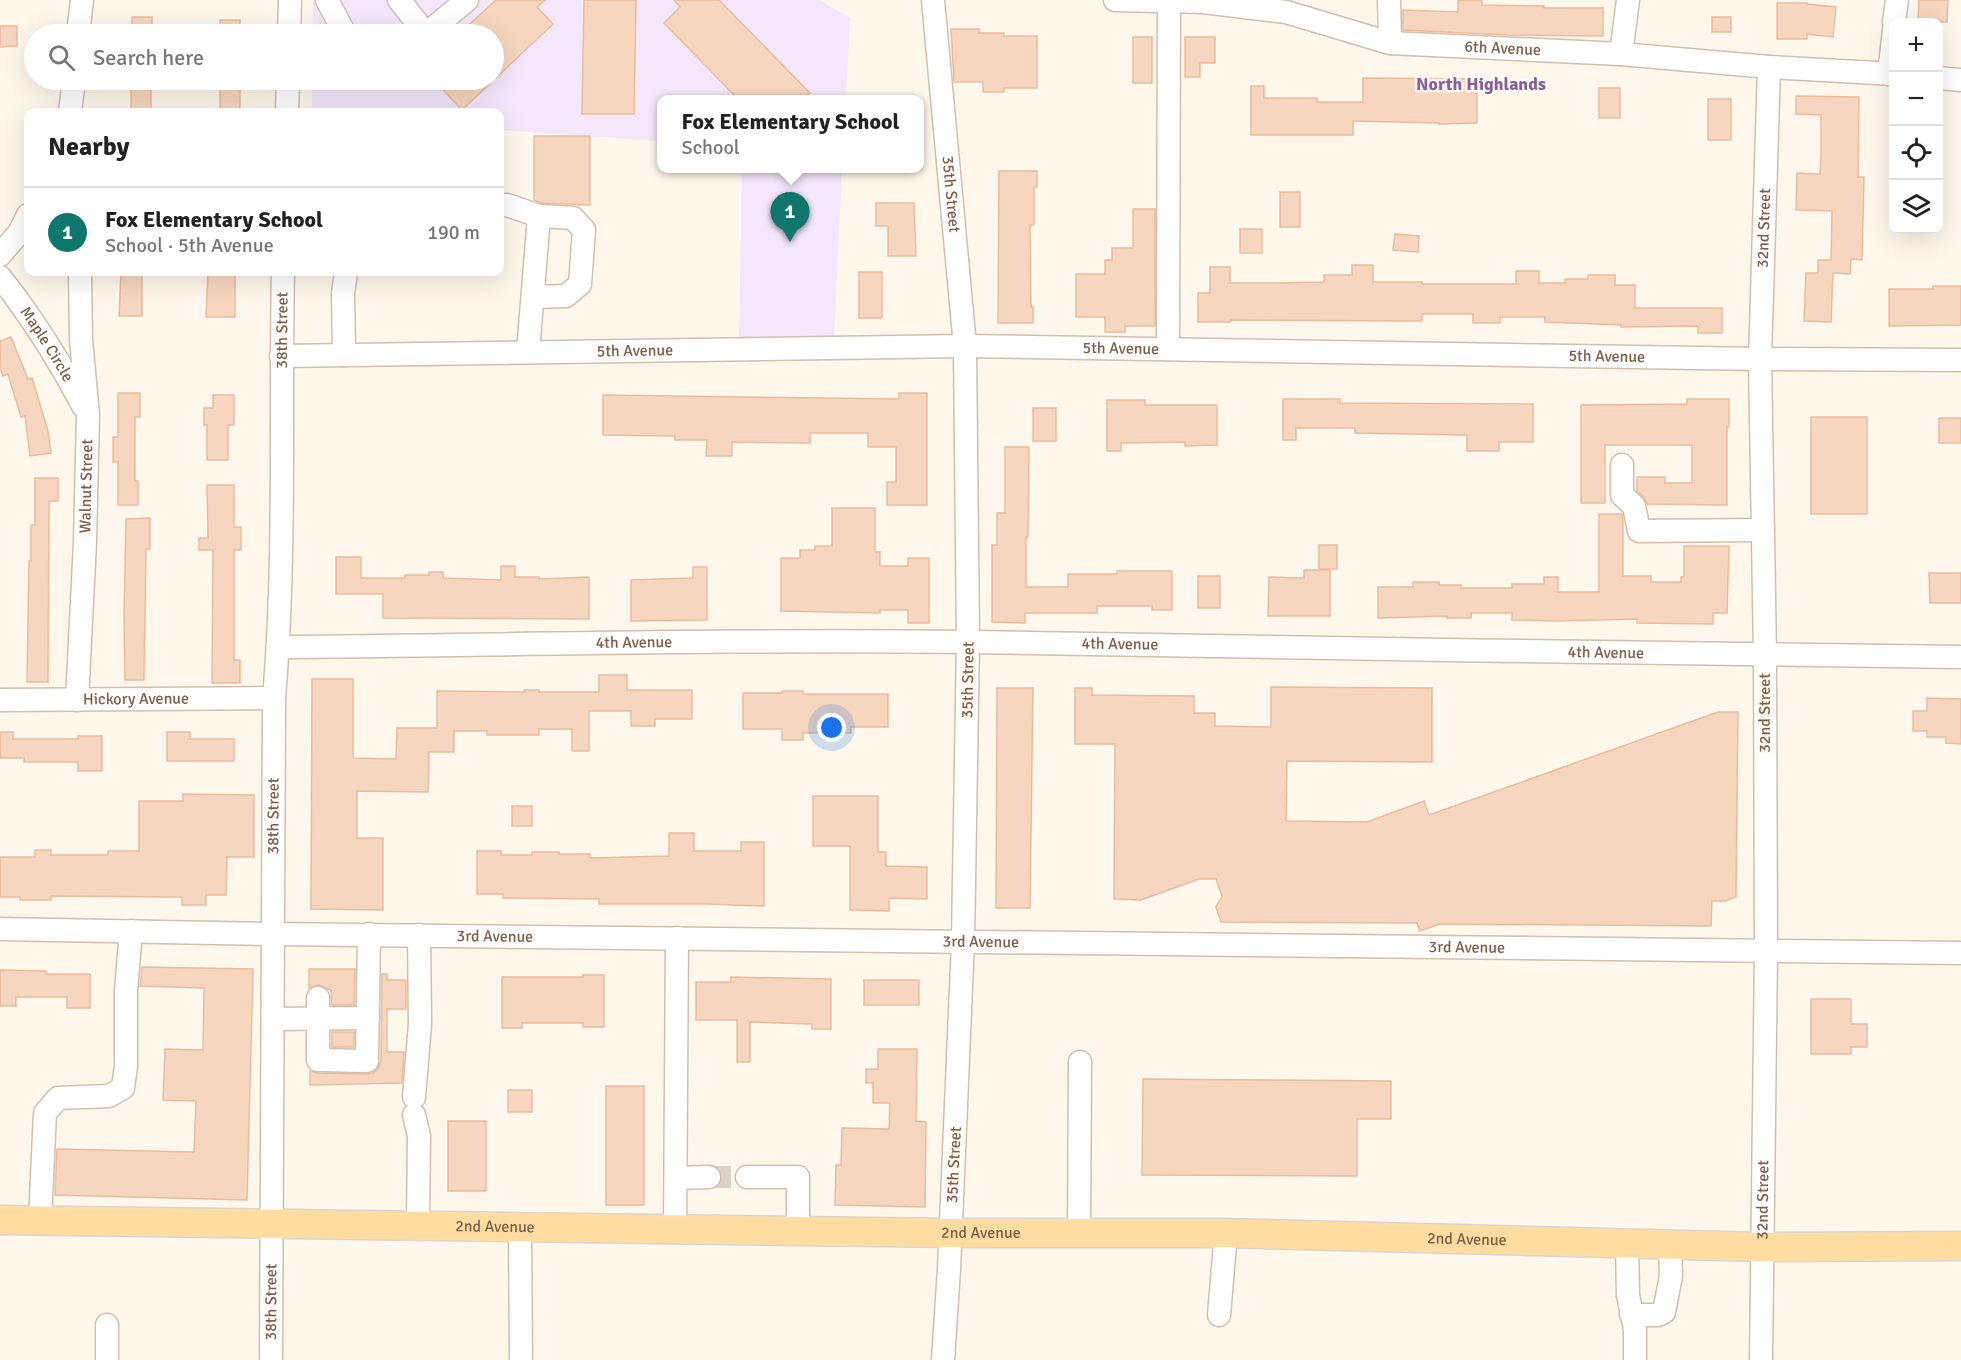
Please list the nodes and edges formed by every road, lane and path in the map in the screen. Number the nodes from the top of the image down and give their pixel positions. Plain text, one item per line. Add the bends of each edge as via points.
1 (82, 0) edge
2 (290, 0) edge
3 (327, 0) edge
4 (338, 0) edge
5 (399, 0) edge
6 (467, 0) edge
7 (933, 0) edge
8 (1115, 0) edge
9 (1389, 0) edge
10 (1628, 0) edge
11 (1897, 0) edge
12 (1169, 1) edge
13 (1895, 18) edge
14 (79, 24) edge
15 (289, 24) edge
16 (339, 24) edge
17 (340, 24) edge
18 (418, 24) edge
19 (438, 24) edge
20 (1390, 43) junction
21 (1621, 54) junction
22 (1769, 67) junction
23 (1889, 74) edge
24 (1943, 78) edge
25 (1961, 80) edge
26 (73, 90) edge
27 (288, 90) edge
28 (70, 108) edge
29 (287, 108) edge
30 (504, 205) edge
31 (538, 216) junction
32 (24, 223) edge
33 (0, 255) edge
34 (80, 276) edge
35 (283, 276) edge
36 (345, 276) edge
37 (0, 277) edge
38 (533, 297) junction
39 (965, 346) junction
40 (1168, 349) junction
41 (528, 352) junction
42 (344, 355) junction
43 (281, 356) junction
44 (1760, 359) junction
45 (1961, 360) edge
46 (88, 415) junction
47 (1622, 465) dead end
48 (1763, 530) junction
49 (968, 642) junction
50 (278, 647) junction
51 (1765, 656) junction
52 (1961, 657) edge
53 (274, 698) junction
54 (0, 700) edge
55 (77, 700) junction
56 (0, 929) edge
57 (131, 931) junction
58 (273, 934) junction
59 (369, 934) junction
60 (419, 935) junction
61 (677, 938) junction
62 (963, 941) junction
63 (1766, 951) junction
64 (1961, 953) edge
65 (318, 1008) junction
66 (368, 1018) junction
67 (273, 1019) junction
68 (1080, 1062) dead end
69 (709, 1177) tunnel mouth
70 (747, 1177) tunnel mouth
71 (676, 1178) junction
72 (0, 1220) edge
73 (40, 1220) junction
74 (272, 1224) junction
75 (418, 1226) junction
76 (520, 1227) junction
77 (675, 1229) junction
78 (798, 1231) junction
79 (951, 1233) junction
80 (1079, 1233) junction
81 (1226, 1233) junction
82 (1627, 1244) junction
83 (1670, 1245) junction
84 (1961, 1246) edge
85 (1762, 1247) junction
86 (1220, 1315) dead end
87 (1631, 1315) junction
88 (107, 1325) dead end
89 (107, 1360) edge
90 (272, 1360) edge
91 (521, 1360) edge
92 (943, 1360) edge
93 (1635, 1360) edge
94 (1761, 1360) edge

1 - 14 street
2 - 15 street
3 - 16 street
4 - 17 street
5 - 18 street
6 - 19 street
7 - 39 street, 35th Street
8 - 12 street, 6th Avenue
9 - 20 street
10 - 21 street
11 - 13 street
12 - 20 street, 6th Avenue via 1286,12
12 - 40 street
20 - 21 street, 6th Avenue
21 - 22 street, 6th Avenue
22 - 23 street, 6th Avenue
22 - 44 street, 32nd Street
24 - 25 street
26 - 28 street
27 - 29 street
30 - 31 street
31 - 38 street
31 - 38 street via 573,218 584,230 579,284 566,296
32 - 33 street
34 - 46 street, Walnut Street
35 - 43 street, 38th Street
36 - 42 street
37 - 46 street, Maple Circle via 58,360
38 - 41 street
39 - 40 street, 5th Avenue
39 - 41 street, 5th Avenue
39 - 49 street, 35th Street
40 - 44 street, 5th Avenue
41 - 42 street, 5th Avenue
42 - 43 street, 5th Avenue
43 - 50 street, 38th Street via 283,478
44 - 45 street, 5th Avenue
44 - 48 street, 32nd Street
46 - 55 street, Walnut Street
47 - 48 street via 1622,495 1634,506 1639,531
48 - 51 street, 32nd Street
49 - 50 street, 4th Avenue
49 - 51 street, 4th Avenue
49 - 62 street, 35th Street
50 - 53 street, 38th Street
51 - 52 street, 4th Avenue
51 - 63 street, 32nd Street
53 - 55 street, Hickory Avenue
53 - 58 street, 38th Street
54 - 55 street, Hickory Avenue
56 - 57 street, 3rd Avenue
57 - 58 street, 3rd Avenue
57 - 73 street via 123,1088 109,1096 58,1098 45,1113
58 - 59 street, 3rd Avenue
58 - 67 street, 38th Street
59 - 60 street, 3rd Avenue
59 - 66 street
60 - 61 street, 3rd Avenue
60 - 75 street via 420,1024 414,1106 419,1136
61 - 62 street, 3rd Avenue
61 - 71 street
62 - 63 street, 3rd Avenue
62 - 79 street, 35th Street
63 - 64 street, 3rd Avenue
63 - 85 street, 32nd Street
65 - 66 street
65 - 66 street via 318,1060 367,1061
65 - 67 street
67 - 74 street, 38th Street
68 - 80 street
69 - 71 street
70 - 78 street via 798,1177
71 - 77 street
72 - 73 main road, 2nd Avenue
73 - 74 main road, 2nd Avenue
74 - 75 main road, 2nd Avenue
74 - 90 street, 38th Street
75 - 76 main road, 2nd Avenue
76 - 77 main road, 2nd Avenue
76 - 91 street
77 - 78 main road, 2nd Avenue
78 - 79 main road, 2nd Avenue
79 - 80 main road, 2nd Avenue
79 - 92 street, 35th Street
80 - 81 main road, 2nd Avenue
81 - 82 main road, 2nd Avenue
81 - 86 street
82 - 83 main road, 2nd Avenue
82 - 87 street
83 - 85 main road, 2nd Avenue
83 - 87 street via 1671,1276 1664,1312
84 - 85 main road, 2nd Avenue
85 - 94 street, 32nd Street
87 - 93 street
88 - 89 street

